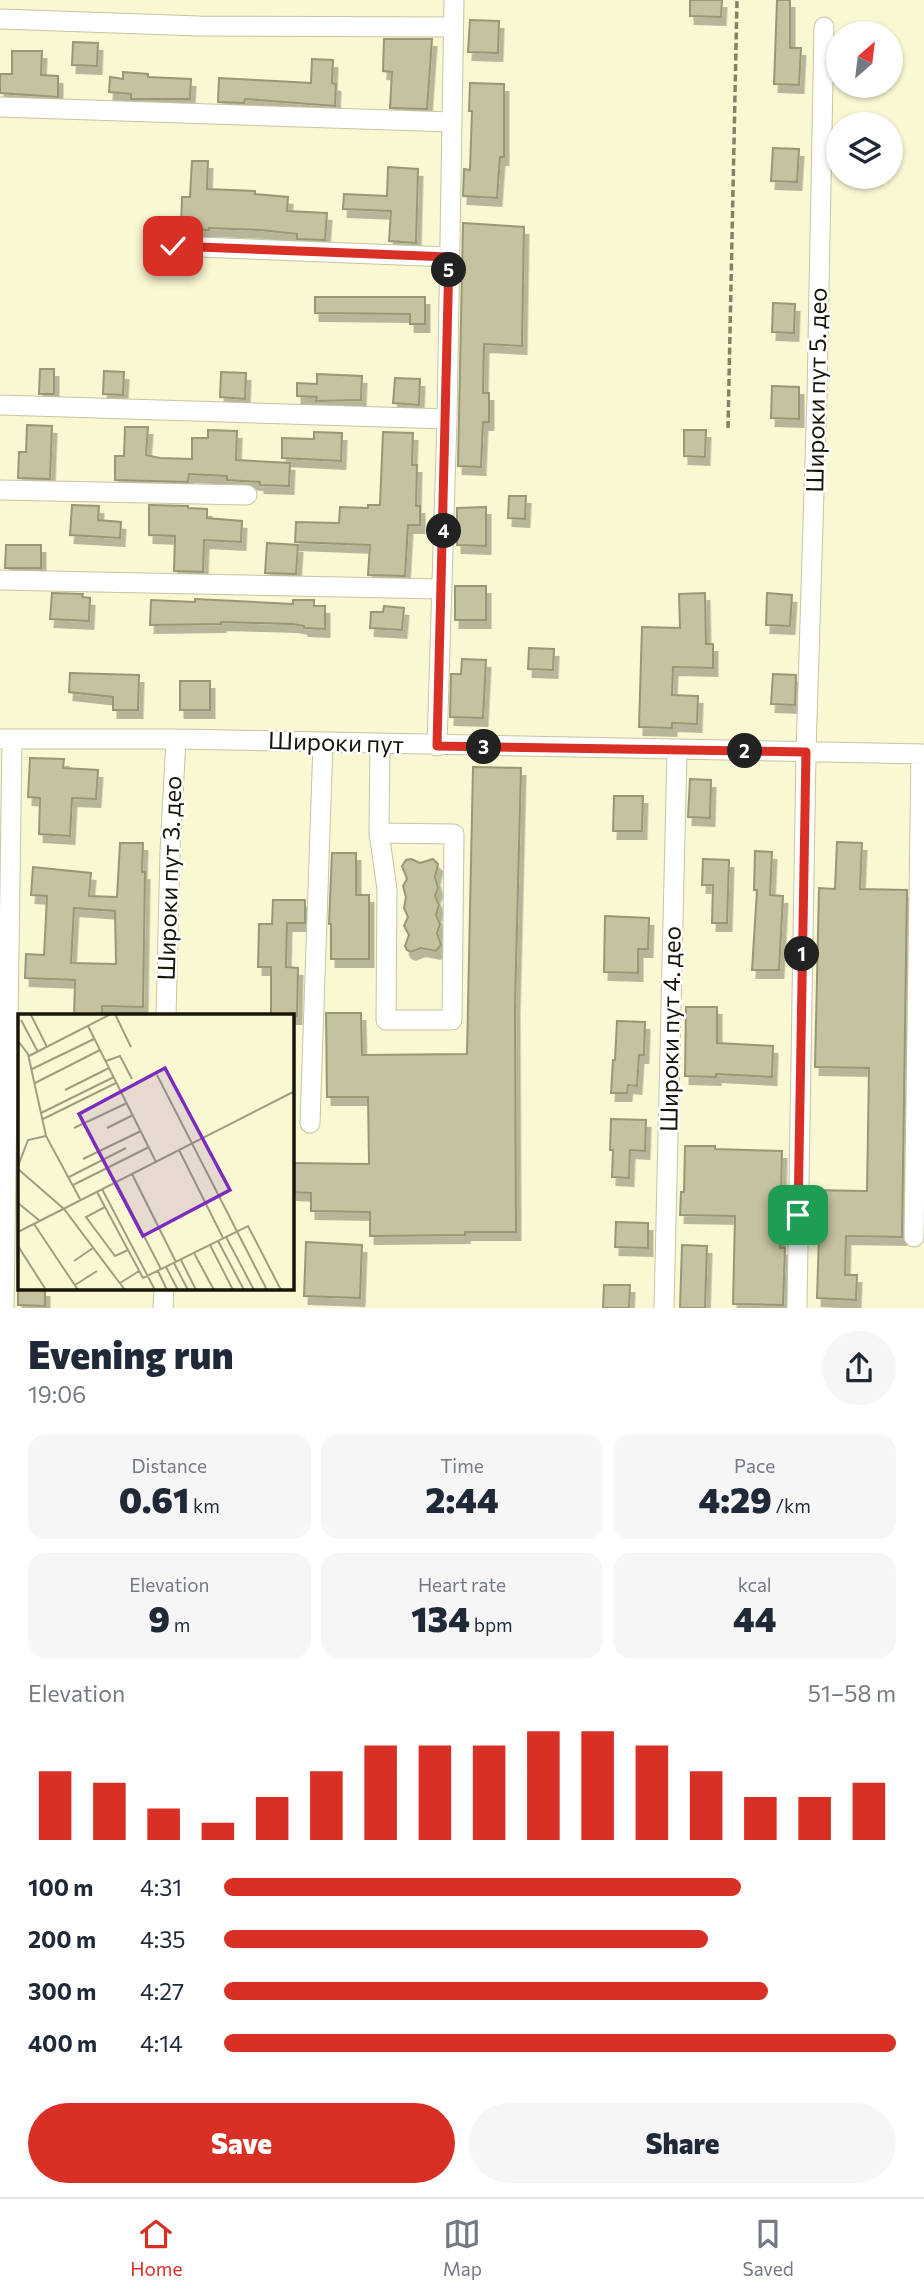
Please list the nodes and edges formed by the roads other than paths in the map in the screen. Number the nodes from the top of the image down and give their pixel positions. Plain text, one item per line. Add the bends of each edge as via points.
1 (454, 0) edge
2 (0, 19) edge
3 (453, 27) junction
4 (824, 27) dead end
5 (0, 107) edge
6 (451, 122) junction
7 (173, 246) dead end
8 (449, 257) junction
9 (0, 405) edge
10 (447, 419) junction
11 (0, 490) edge
12 (247, 495) dead end
13 (0, 580) edge
14 (442, 589) junction
15 (6, 739) edge
16 (176, 739) junction
17 (323, 743) junction
18 (380, 744) junction
19 (437, 746) junction
20 (677, 750) junction
21 (806, 752) junction
22 (923, 754) edge
23 (379, 833) junction
24 (166, 1014) edge
25 (310, 1123) dead end
26 (914, 1237) dead end
27 (164, 1290) edge
28 (4, 1308) edge
29 (163, 1308) edge
30 (664, 1308) edge
31 (797, 1308) edge

1 - 3 street
2 - 3 street
3 - 6 street
4 - 21 street, Широки пут 5. део
5 - 6 street
6 - 8 street
7 - 8 street
8 - 10 street
9 - 10 street
10 - 14 street
11 - 12 street
13 - 14 street
14 - 19 street
15 - 16 street, Широки пут
15 - 28 street
16 - 17 street, Широки пут
16 - 24 street, Широки пут 3. део
17 - 18 street, Широки пут
17 - 25 street
18 - 19 street, Широки пут
18 - 23 street
19 - 20 street, Широки пут
20 - 21 street, Широки пут
20 - 30 street, Широки пут 4. део
21 - 22 street, Широки пут
21 - 31 street, Широки пут 5. део
22 - 26 street
23 - 23 street via 454,834 452,1020 386,1020 387,889
27 - 29 street

